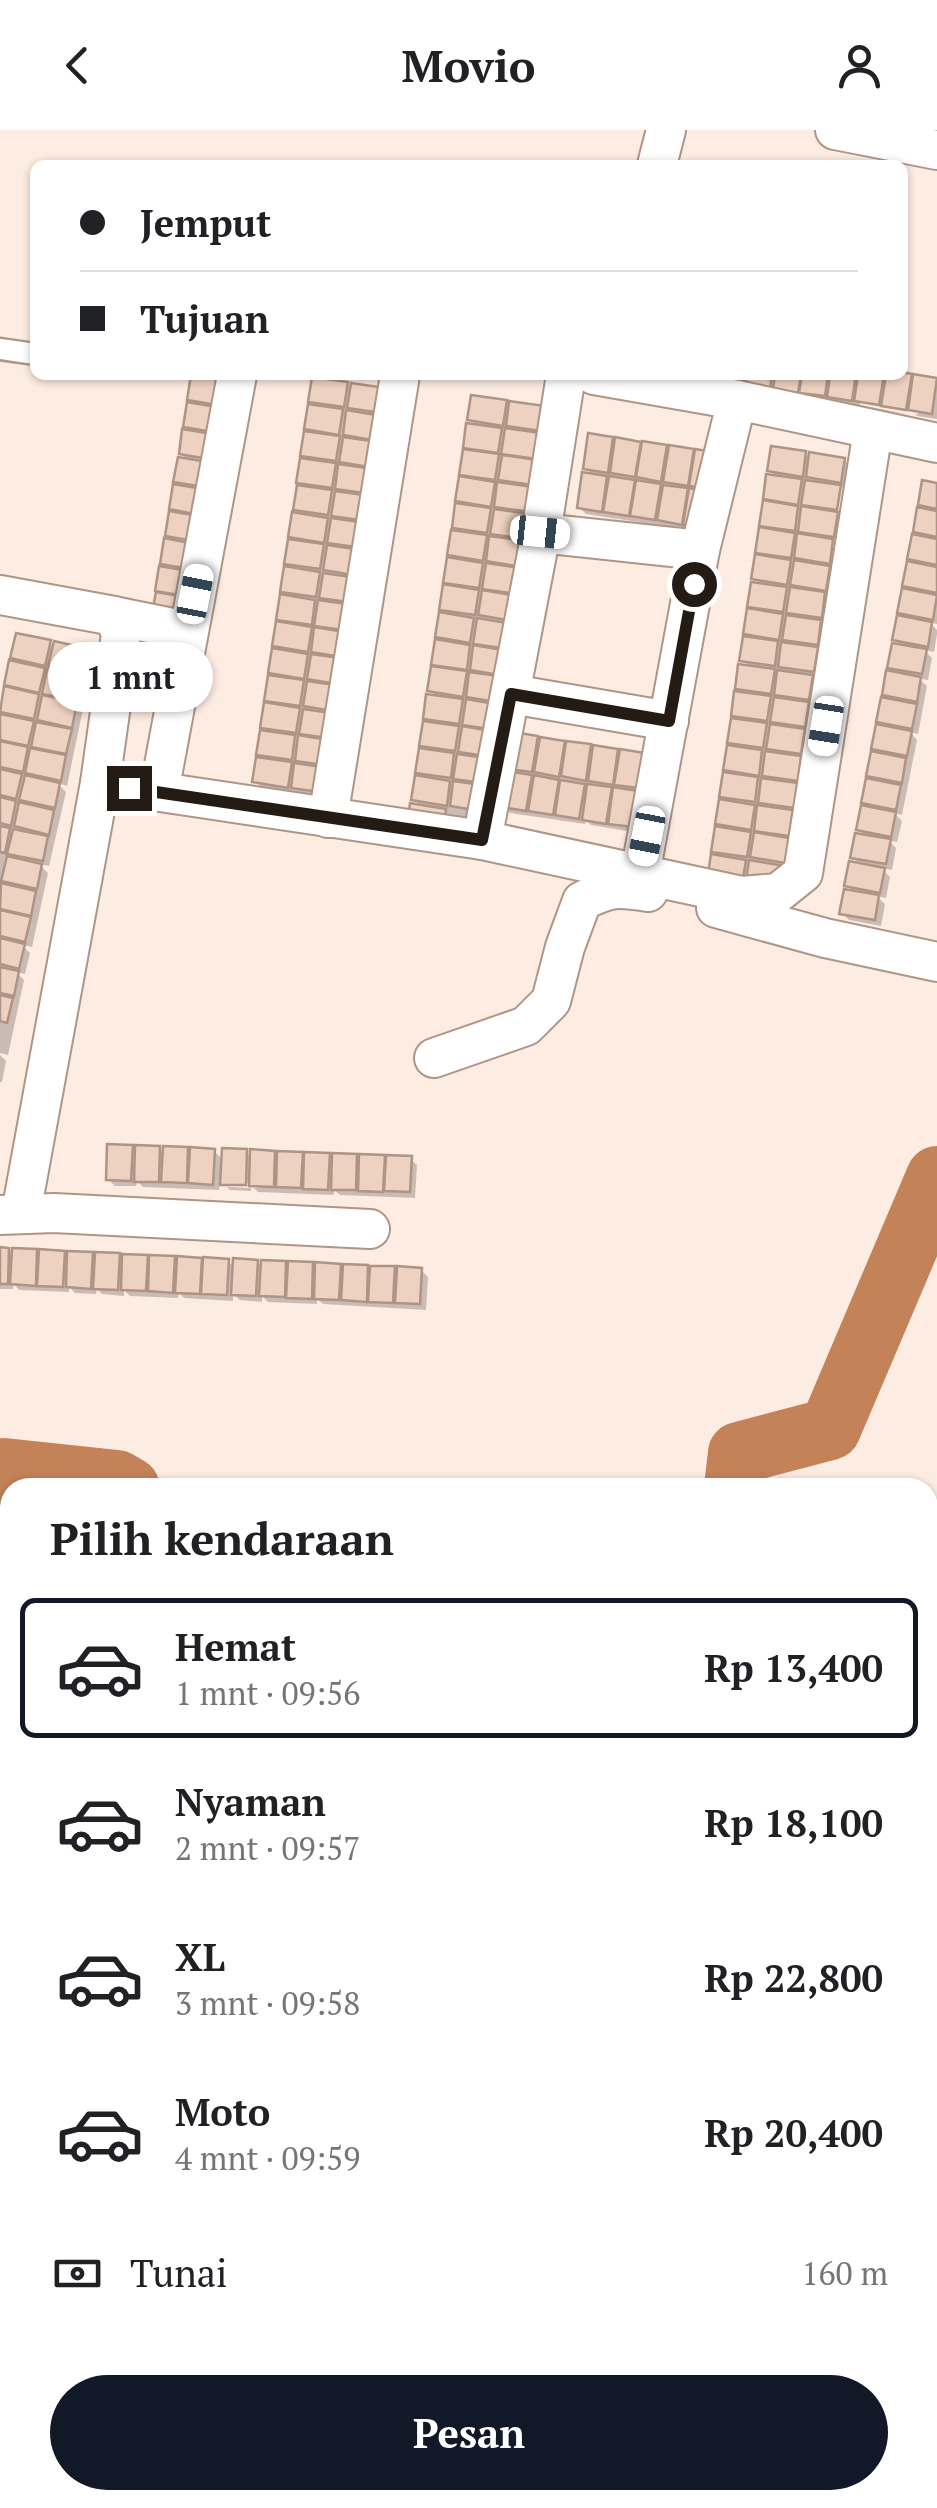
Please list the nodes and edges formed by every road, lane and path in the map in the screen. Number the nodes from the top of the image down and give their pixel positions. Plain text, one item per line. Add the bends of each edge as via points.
1 (666, 130) edge
2 (835, 130) edge
3 (937, 150) edge
4 (658, 160) edge
5 (0, 349) edge
6 (30, 353) edge
7 (236, 380) edge
8 (399, 380) edge
9 (565, 380) edge
10 (623, 380) edge
11 (737, 400) junction
12 (873, 430) junction
13 (937, 443) edge
14 (540, 532) junction
15 (700, 550) junction
16 (0, 595) edge
17 (114, 616) junction
18 (188, 631) junction
19 (511, 694) junction
20 (669, 721) junction
21 (100, 783) junction
22 (159, 792) junction
23 (328, 818) junction
24 (482, 840) junction
25 (640, 874) junction
26 (937, 962) edge
27 (434, 1058) dead end
28 (10, 1214) edge
29 (370, 1228) dead end

1 - 4 street
2 - 3 street
5 - 6 lane
7 - 18 street
8 - 23 street
9 - 14 street
10 - 11 street
11 - 12 street
11 - 15 street
12 - 13 street
12 - 25 street via 802,873 778,893 742,896
14 - 15 street
14 - 19 street
15 - 20 street
16 - 17 street
17 - 18 street
17 - 21 street via 121,634
18 - 22 street
19 - 20 street
19 - 24 street
20 - 25 street
21 - 22 street
21 - 28 street
22 - 23 street
23 - 24 street
24 - 25 street
26 - 27 street via 682,898 606,889 582,902 551,1001 526,1026
28 - 29 street

